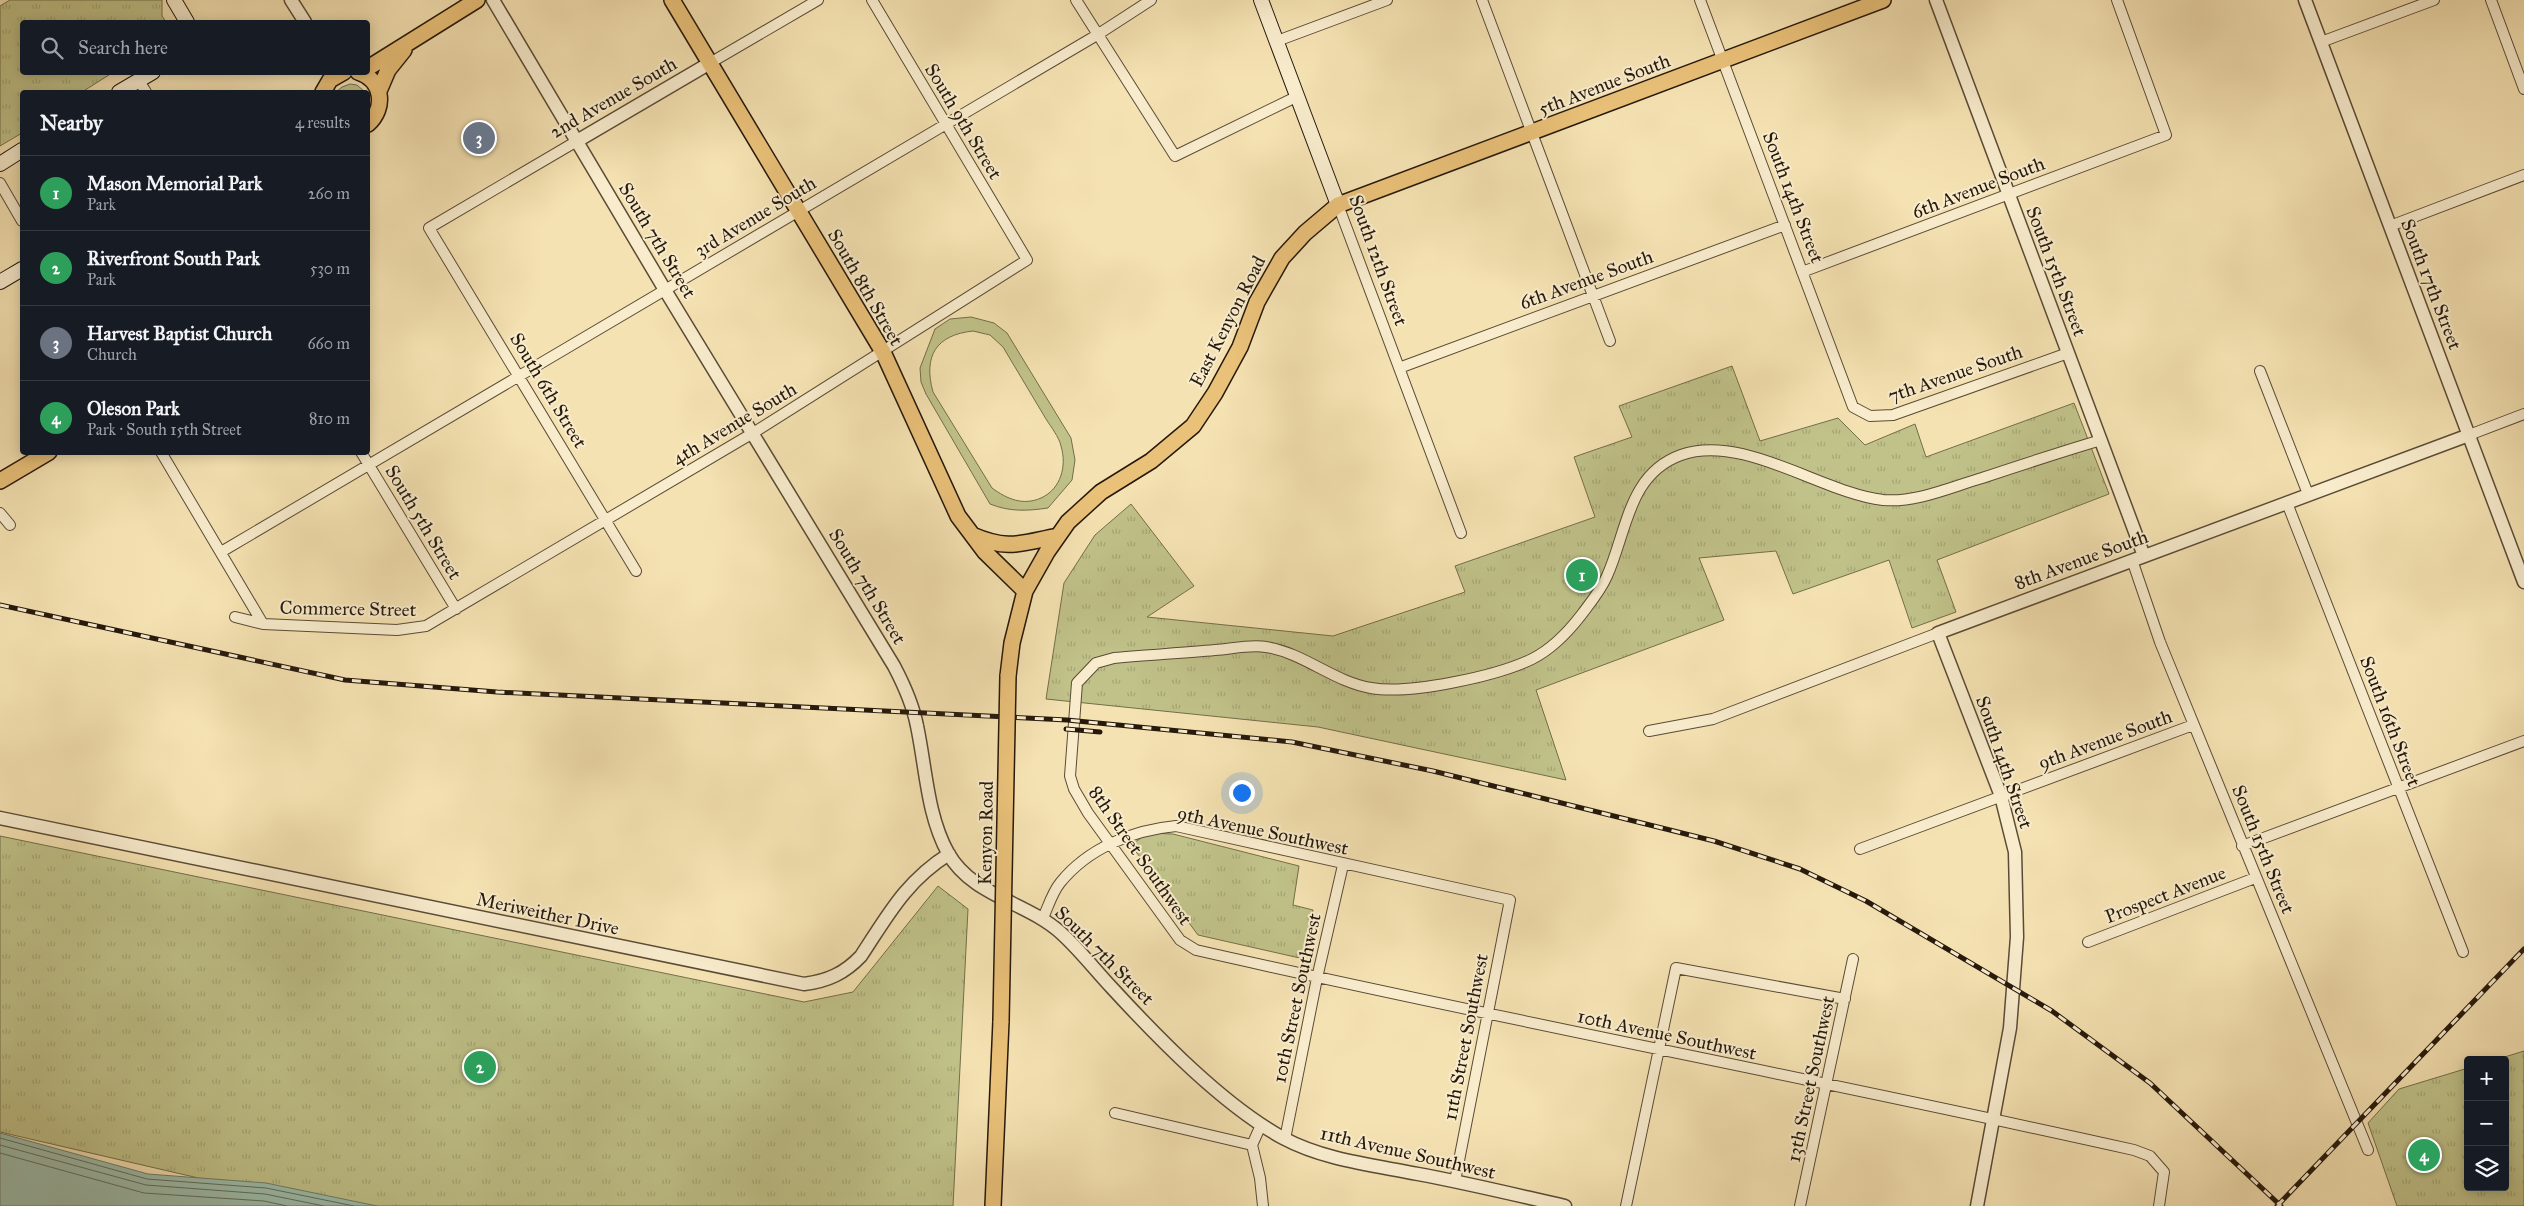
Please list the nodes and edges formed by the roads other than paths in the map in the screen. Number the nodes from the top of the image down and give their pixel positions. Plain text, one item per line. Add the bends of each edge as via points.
1 (174, 0) edge
2 (291, 0) edge
3 (477, 0) edge
4 (493, 0) edge
5 (672, 0) edge
6 (818, 0) edge
7 (872, 0) edge
8 (1076, 0) edge
9 (1151, 0) edge
10 (1261, 0) edge
11 (1387, 0) edge
12 (1482, 0) edge
13 (1700, 0) edge
14 (1883, 0) edge
15 (1936, 0) edge
16 (2117, 0) edge
17 (2305, 0) edge
18 (2434, 0) edge
19 (2491, 0) edge
20 (186, 20) edge
21 (304, 20) edge
22 (1097, 35) junction
23 (415, 38) junction
24 (1277, 41) junction
25 (2321, 42) junction
26 (1723, 60) junction
27 (710, 63) junction
28 (370, 67) edge
29 (151, 75) edge
30 (337, 75) edge
31 (363, 75) edge
32 (142, 87) edge
33 (324, 87) edge
34 (2524, 89) edge
35 (128, 90) edge
36 (378, 92) junction
37 (1298, 96) junction
38 (370, 122) edge
39 (946, 124) junction
40 (1532, 132) junction
41 (577, 141) junction
42 (20, 151) edge
43 (0, 164) edge
44 (2524, 175) edge
45 (0, 183) edge
46 (2008, 194) junction
47 (1338, 205) junction
48 (798, 211) junction
49 (20, 218) edge
50 (1785, 225) junction
51 (2390, 226) junction
52 (429, 228) joint
53 (1027, 260) joint
54 (20, 270) edge
55 (1802, 272) junction
56 (0, 282) edge
57 (665, 290) junction
58 (1593, 295) junction
59 (1610, 341) dead end
60 (882, 352) junction
61 (2068, 353) junction
62 (1400, 368) junction
63 (2260, 371) dead end
64 (519, 377) junction
65 (1853, 407) joint
66 (2524, 414) edge
67 (753, 433) junction
68 (2469, 435) junction
69 (2101, 440) junction
70 (44, 455) edge
71 (163, 455) edge
72 (363, 455) edge
73 (368, 464) junction
74 (0, 481) edge
75 (1104, 490) joint
76 (2308, 494) junction
77 (2287, 503) junction
78 (0, 513) edge
79 (606, 520) junction
80 (10, 524) dead end
81 (1461, 533) dead end
82 (972, 535) junction
83 (1058, 536) junction
84 (221, 552) junction
85 (2144, 556) junction
86 (2132, 560) junction
87 (636, 570) dead end
88 (2524, 582) edge
89 (1026, 591) junction
90 (456, 609) junction
91 (235, 617) dead end
92 (263, 624) junction
93 (1938, 633) junction
94 (2193, 725) junction
95 (1649, 732) dead end
96 (2524, 740) edge
97 (2398, 788) junction
98 (2001, 796) junction
99 (0, 818) edge
100 (1111, 843) junction
101 (2242, 846) junction
102 (1860, 849) dead end
103 (948, 854) junction
104 (1343, 865) junction
105 (2255, 878) junction
106 (1510, 900) joint
107 (1042, 918) junction
108 (1180, 940) joint
109 (2088, 942) dead end
110 (2463, 952) dead end
111 (1853, 959) dead end
112 (1317, 978) junction
113 (1845, 999) junction
114 (1486, 1014) junction
115 (1658, 1051) junction
116 (1826, 1085) junction
117 (1115, 1112) dead end
118 (1993, 1118) junction
119 (1261, 1125) junction
120 (1285, 1139) junction
121 (1252, 1145) junction
122 (2368, 1150) dead end
123 (1455, 1181) junction
124 (993, 1206) edge
125 (1262, 1206) edge
126 (1564, 1206) edge
127 (1626, 1206) edge
128 (1800, 1206) edge
129 (1977, 1206) edge
130 (2158, 1206) edge

1 - 20 main road
2 - 21 street
3 - 23 main road
4 - 41 street, South 7th Street
5 - 27 main road, South 8th Street
6 - 27 street, 2nd Avenue South
7 - 39 street, South 9th Street
8 - 22 street
9 - 22 street, 3rd Avenue South
10 - 24 main road, South 12th Street
11 - 24 street
12 - 40 street
13 - 26 street, South 14th Street
14 - 26 main road, 5th Avenue South
15 - 46 street, South 15th Street
16 - 46 street, 6th Avenue South via 2166,134
17 - 25 street, South 17th Street
18 - 25 street
19 - 34 street
22 - 37 street via 1175,156
22 - 39 street, 3rd Avenue South
23 - 28 main road
23 - 36 main road via 394,61
24 - 37 main road, South 12th Street
25 - 51 street, South 17th Street
26 - 40 main road, 5th Avenue South
26 - 50 street, South 14th Street
27 - 41 street, 2nd Avenue South
27 - 48 main road, South 8th Street
29 - 32 main road
30 - 33 main road
31 - 36 main road via 373,81
32 - 35 main road
36 - 38 main road via 379,108
37 - 47 main road, South 12th Street
39 - 48 street, 3rd Avenue South
39 - 53 street, South 9th Street
40 - 47 main road, 5th Avenue South
40 - 58 street
41 - 52 street, 2nd Avenue South
41 - 57 street, South 7th Street
42 - 43 main road
44 - 51 street
45 - 49 street
46 - 55 street, 6th Avenue South
46 - 61 street, South 15th Street
47 - 62 street, South 12th Street
47 - 75 main road, East Kenyon Road via 1282,258 1257,302 1240,347 1193,426 1150,461
48 - 57 street, 3rd Avenue South
48 - 60 main road, South 8th Street
50 - 55 street, South 14th Street
50 - 58 street, 6th Avenue South
51 - 68 street, South 17th Street
52 - 64 street, South 6th Street
53 - 60 street, 4th Avenue South
54 - 56 main road
55 - 65 street, South 14th Street
57 - 64 street, 3rd Avenue South
57 - 67 street, South 7th Street
58 - 59 street
58 - 62 street, 6th Avenue South
60 - 67 street, 4th Avenue South
60 - 82 main road, South 8th Street via 942,486
61 - 65 street, 7th Avenue South via 1893,415 1870,416
61 - 69 street, South 15th Street
62 - 81 street, South 12th Street
63 - 76 street
64 - 73 street, 3rd Avenue South
64 - 79 street, South 6th Street
66 - 68 street, 8th Avenue South
67 - 79 street, 4th Avenue South
67 - 103 street, South 7th Street via 894,666 909,697 938,832
68 - 76 street, 8th Avenue South
68 - 88 street, South 17th Street
69 - 85 street, South 15th Street
69 - 100 street, 8th Street Southwest via 1944,490 1911,498 1883,500 1844,490 1741,454 1683,454 1662,464 1630,505 1607,577 1573,626 1551,647 1532,659 1462,679 1403,689 1370,688 1266,646 1114,658 1096,663 1078,683 1070,776 1088,813
70 - 74 main road
71 - 84 street
72 - 73 street, South 5th Street
73 - 84 street, 3rd Avenue South
73 - 90 street, South 5th Street
75 - 83 main road, Kenyon Road via 1068,522
76 - 77 street, 8th Avenue South
77 - 85 street, 8th Avenue South
77 - 97 street, South 16th Street
78 - 80 street
79 - 87 street, South 6th Street
79 - 90 street, 4th Avenue South
82 - 83 main road via 1008,546
82 - 89 main road, South 8th Street
83 - 89 main road, Kenyon Road
84 - 92 street
85 - 86 street, 8th Avenue South
86 - 93 street, 8th Avenue South
86 - 94 street, South 15th Street
89 - 124 main road, Kenyon Road, bridge via 1012,643 1008,676 1001,1021
90 - 92 street, Commerce Street via 426,626 397,630
91 - 92 street, Commerce Street
93 - 95 street, 8th Avenue South via 1713,719
93 - 98 street, South 14th Street
94 - 98 street, 9th Avenue South
94 - 101 street, South 15th Street
96 - 97 street
97 - 101 street
97 - 110 street, South 16th Street
98 - 102 street, 9th Avenue South
98 - 118 street, South 14th Street via 2015,852 2015,972 2010,1028
99 - 103 street, Meriweither Drive via 804,984 830,978 852,966 915,879
100 - 104 street, 9th Avenue Southwest via 1150,828 1176,826
100 - 107 street, 9th Avenue Southwest via 1083,862 1060,884
100 - 108 street, 8th Street Southwest
101 - 105 street, South 15th Street
103 - 107 street, South 7th Street via 974,882
104 - 106 street, 9th Avenue Southwest
104 - 112 street, 10th Street Southwest
105 - 109 street, Prospect Avenue
105 - 122 street, South 15th Street
106 - 114 street, 11th Street Southwest
107 - 119 street, South 7th Street via 1062,934 1186,1061
108 - 112 street, 10th Avenue Southwest via 1196,950
111 - 113 street, 13th Street Southwest
112 - 114 street, 10th Avenue Southwest
112 - 120 street, 10th Street Southwest
113 - 115 street via 1676,968
113 - 116 street, 13th Street Southwest
114 - 115 street, 10th Avenue Southwest
114 - 123 street, 11th Street Southwest
115 - 116 street, 10th Avenue Southwest
115 - 127 street
116 - 118 street, 10th Avenue Southwest
116 - 128 street, 13th Street Southwest
117 - 121 street
118 - 129 street, South 14th Street
118 - 130 street, 10th Avenue Southwest via 2150,1156 2164,1172
119 - 120 street, 11th Avenue Southwest
119 - 121 street
120 - 123 street, 11th Avenue Southwest via 1322,1155
121 - 125 street via 1260,1178
123 - 126 street, 11th Avenue Southwest

